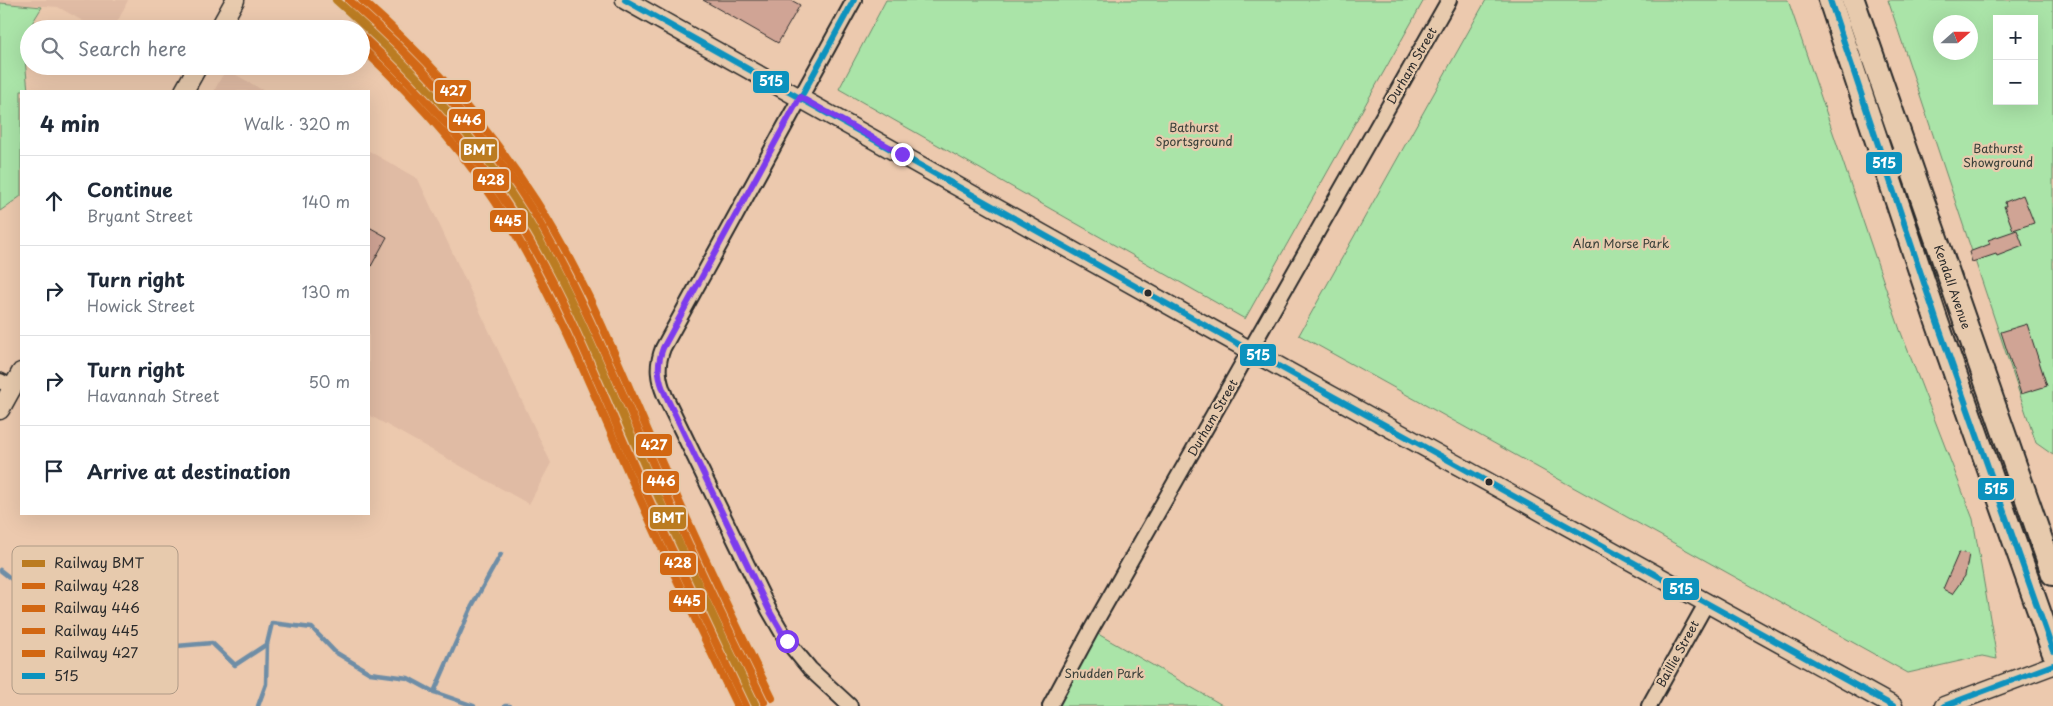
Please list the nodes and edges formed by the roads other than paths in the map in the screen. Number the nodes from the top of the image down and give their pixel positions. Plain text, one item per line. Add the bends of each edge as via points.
1 (235, 0) edge
2 (625, 0) edge
3 (854, 0) edge
4 (1449, 0) edge
5 (1830, 0) edge
6 (1853, 0) edge
7 (224, 20) edge
8 (193, 75) edge
9 (185, 90) edge
10 (800, 97) junction
11 (1251, 351) junction
12 (20, 373) edge
13 (6, 384) edge
14 (0, 410) edge
15 (2053, 574) edge
16 (1707, 602) junction
17 (2053, 651) edge
18 (2053, 665) edge
19 (850, 706) edge
20 (1050, 706) edge
21 (1649, 706) edge
22 (1894, 706) edge
23 (1944, 706) edge

1 - 7 street
2 - 10 street
3 - 10 street
4 - 11 street, Durham Street
5 - 17 highway, Kendall Avenue via 1937,322
6 - 15 highway, Kendall Avenue
8 - 9 street
10 - 11 street
10 - 19 street via 663,348 658,366 661,384 769,610 787,641 810,669
11 - 16 street
11 - 20 street, Durham Street
12 - 13 street
13 - 14 street
16 - 21 street, Baillie Street
16 - 22 street
18 - 23 street

